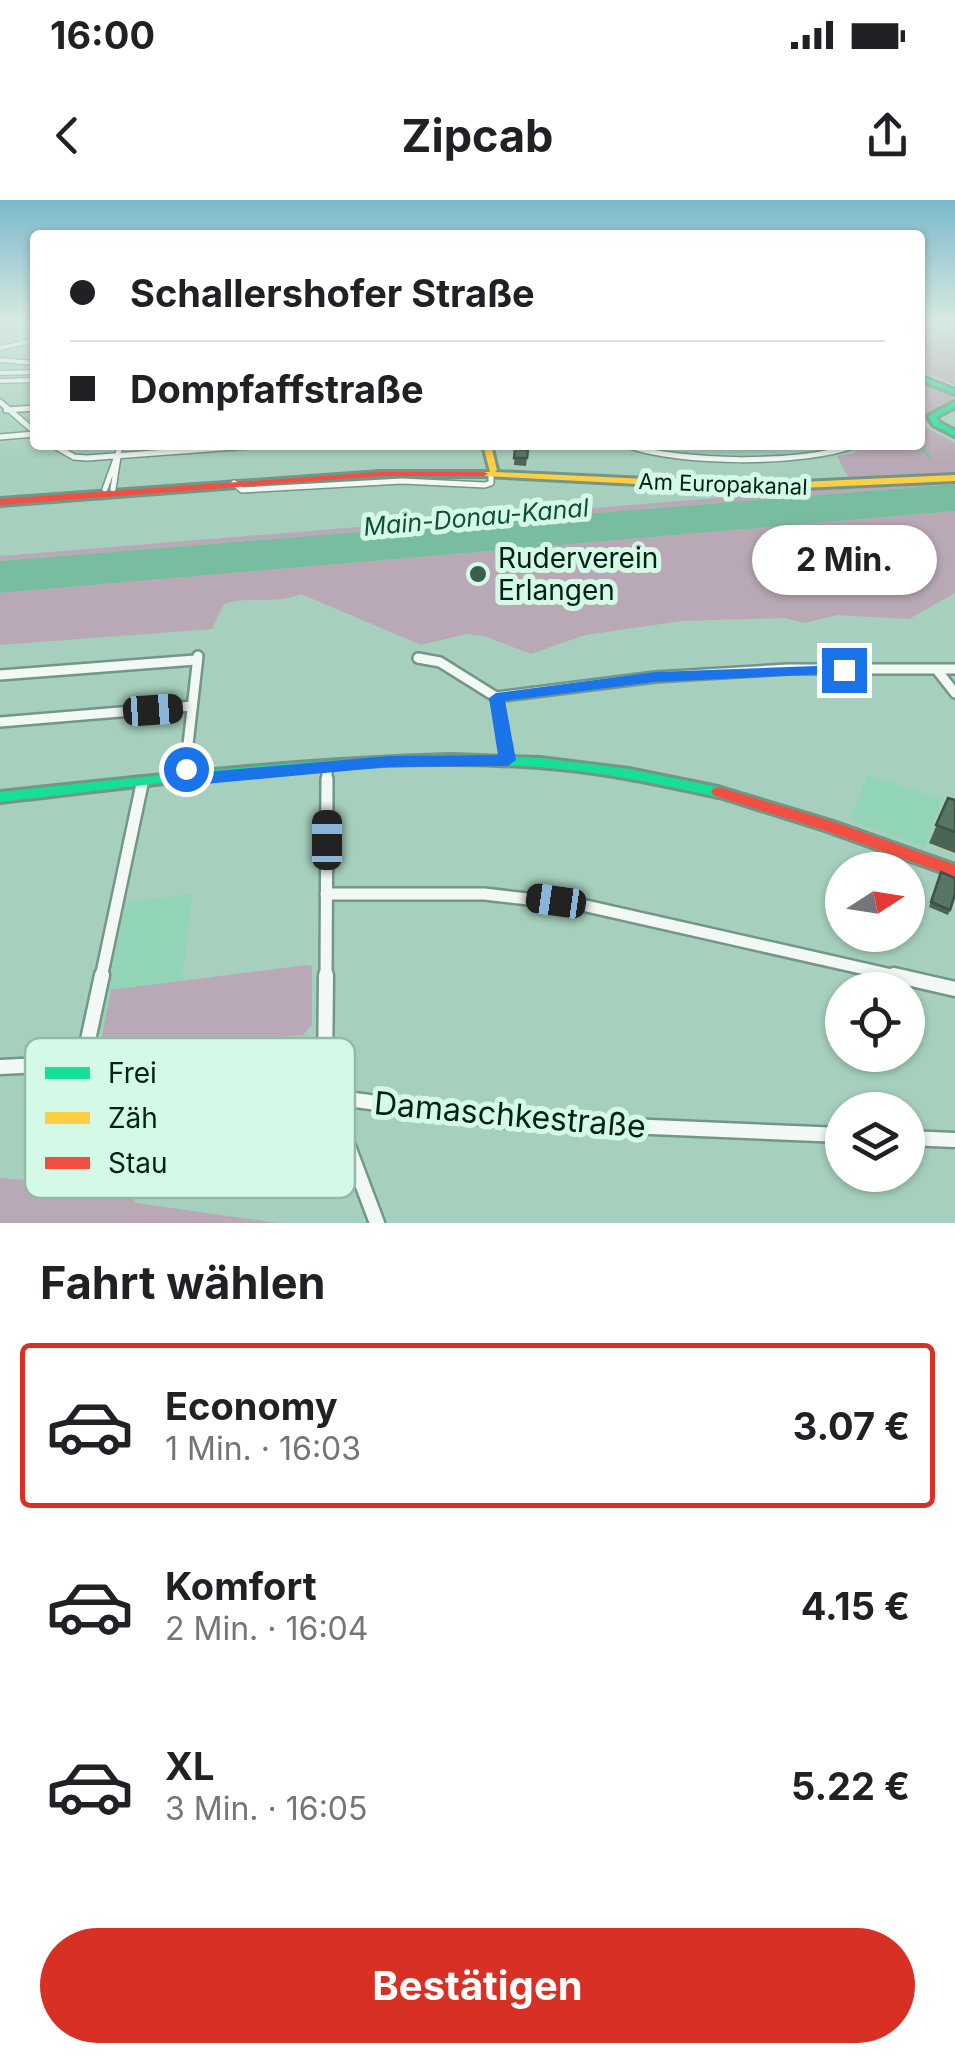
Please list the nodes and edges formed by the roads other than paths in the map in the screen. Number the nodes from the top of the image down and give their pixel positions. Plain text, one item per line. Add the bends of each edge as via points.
1 (30, 376) edge
2 (0, 377) edge
3 (925, 379) edge
4 (954, 396) edge
5 (0, 402) edge
6 (30, 408) edge
7 (6, 410) junction
8 (30, 429) edge
9 (955, 432) edge
10 (30, 434) edge
11 (0, 437) edge
12 (63, 450) edge
13 (120, 450) edge
14 (201, 450) edge
15 (485, 450) edge
16 (639, 450) edge
17 (842, 450) edge
18 (118, 457) junction
19 (490, 471) junction
20 (955, 476) edge
21 (108, 490) junction
22 (0, 500) edge
23 (418, 658) dead end
24 (955, 668) edge
25 (937, 670) junction
26 (0, 675) edge
27 (955, 693) edge
28 (496, 698) junction
29 (192, 706) junction
30 (0, 722) edge
31 (508, 760) junction
32 (327, 767) junction
33 (184, 780) junction
34 (142, 784) junction
35 (0, 797) edge
36 (955, 871) edge
37 (326, 894) junction
38 (955, 988) edge
39 (88, 1038) edge
40 (327, 1038) edge
41 (25, 1066) edge
42 (0, 1067) edge
43 (355, 1100) edge
44 (825, 1135) edge
45 (925, 1139) edge
46 (955, 1140) edge
47 (355, 1165) edge
48 (378, 1223) edge

1 - 2 street
3 - 4 main road
4 - 9 main road via 932,416
5 - 7 street
6 - 7 street
7 - 8 street
10 - 11 street
12 - 18 street via 78,458
13 - 18 street
14 - 18 street
15 - 19 main road
16 - 17 street via 675,457
18 - 21 street
19 - 20 main road, Am Europakanal via 751,482
19 - 21 main road, Am Europakanal
19 - 21 main road, Am Europakanal via 346,471
21 - 22 main road, Am Europakanal
23 - 28 street via 440,662
24 - 25 street
25 - 27 street
25 - 28 street via 670,676
26 - 29 street via 196,658
28 - 31 street
29 - 30 street
29 - 33 street
31 - 32 main road
31 - 36 main road via 616,770 735,795
32 - 33 main road
32 - 37 street
33 - 34 main road
34 - 35 main road
34 - 39 street
37 - 38 street via 484,894 582,905
37 - 40 street
41 - 42 street, Damaschkestraße
43 - 44 street, Damaschkestraße via 509,1122
45 - 46 street
47 - 48 street

